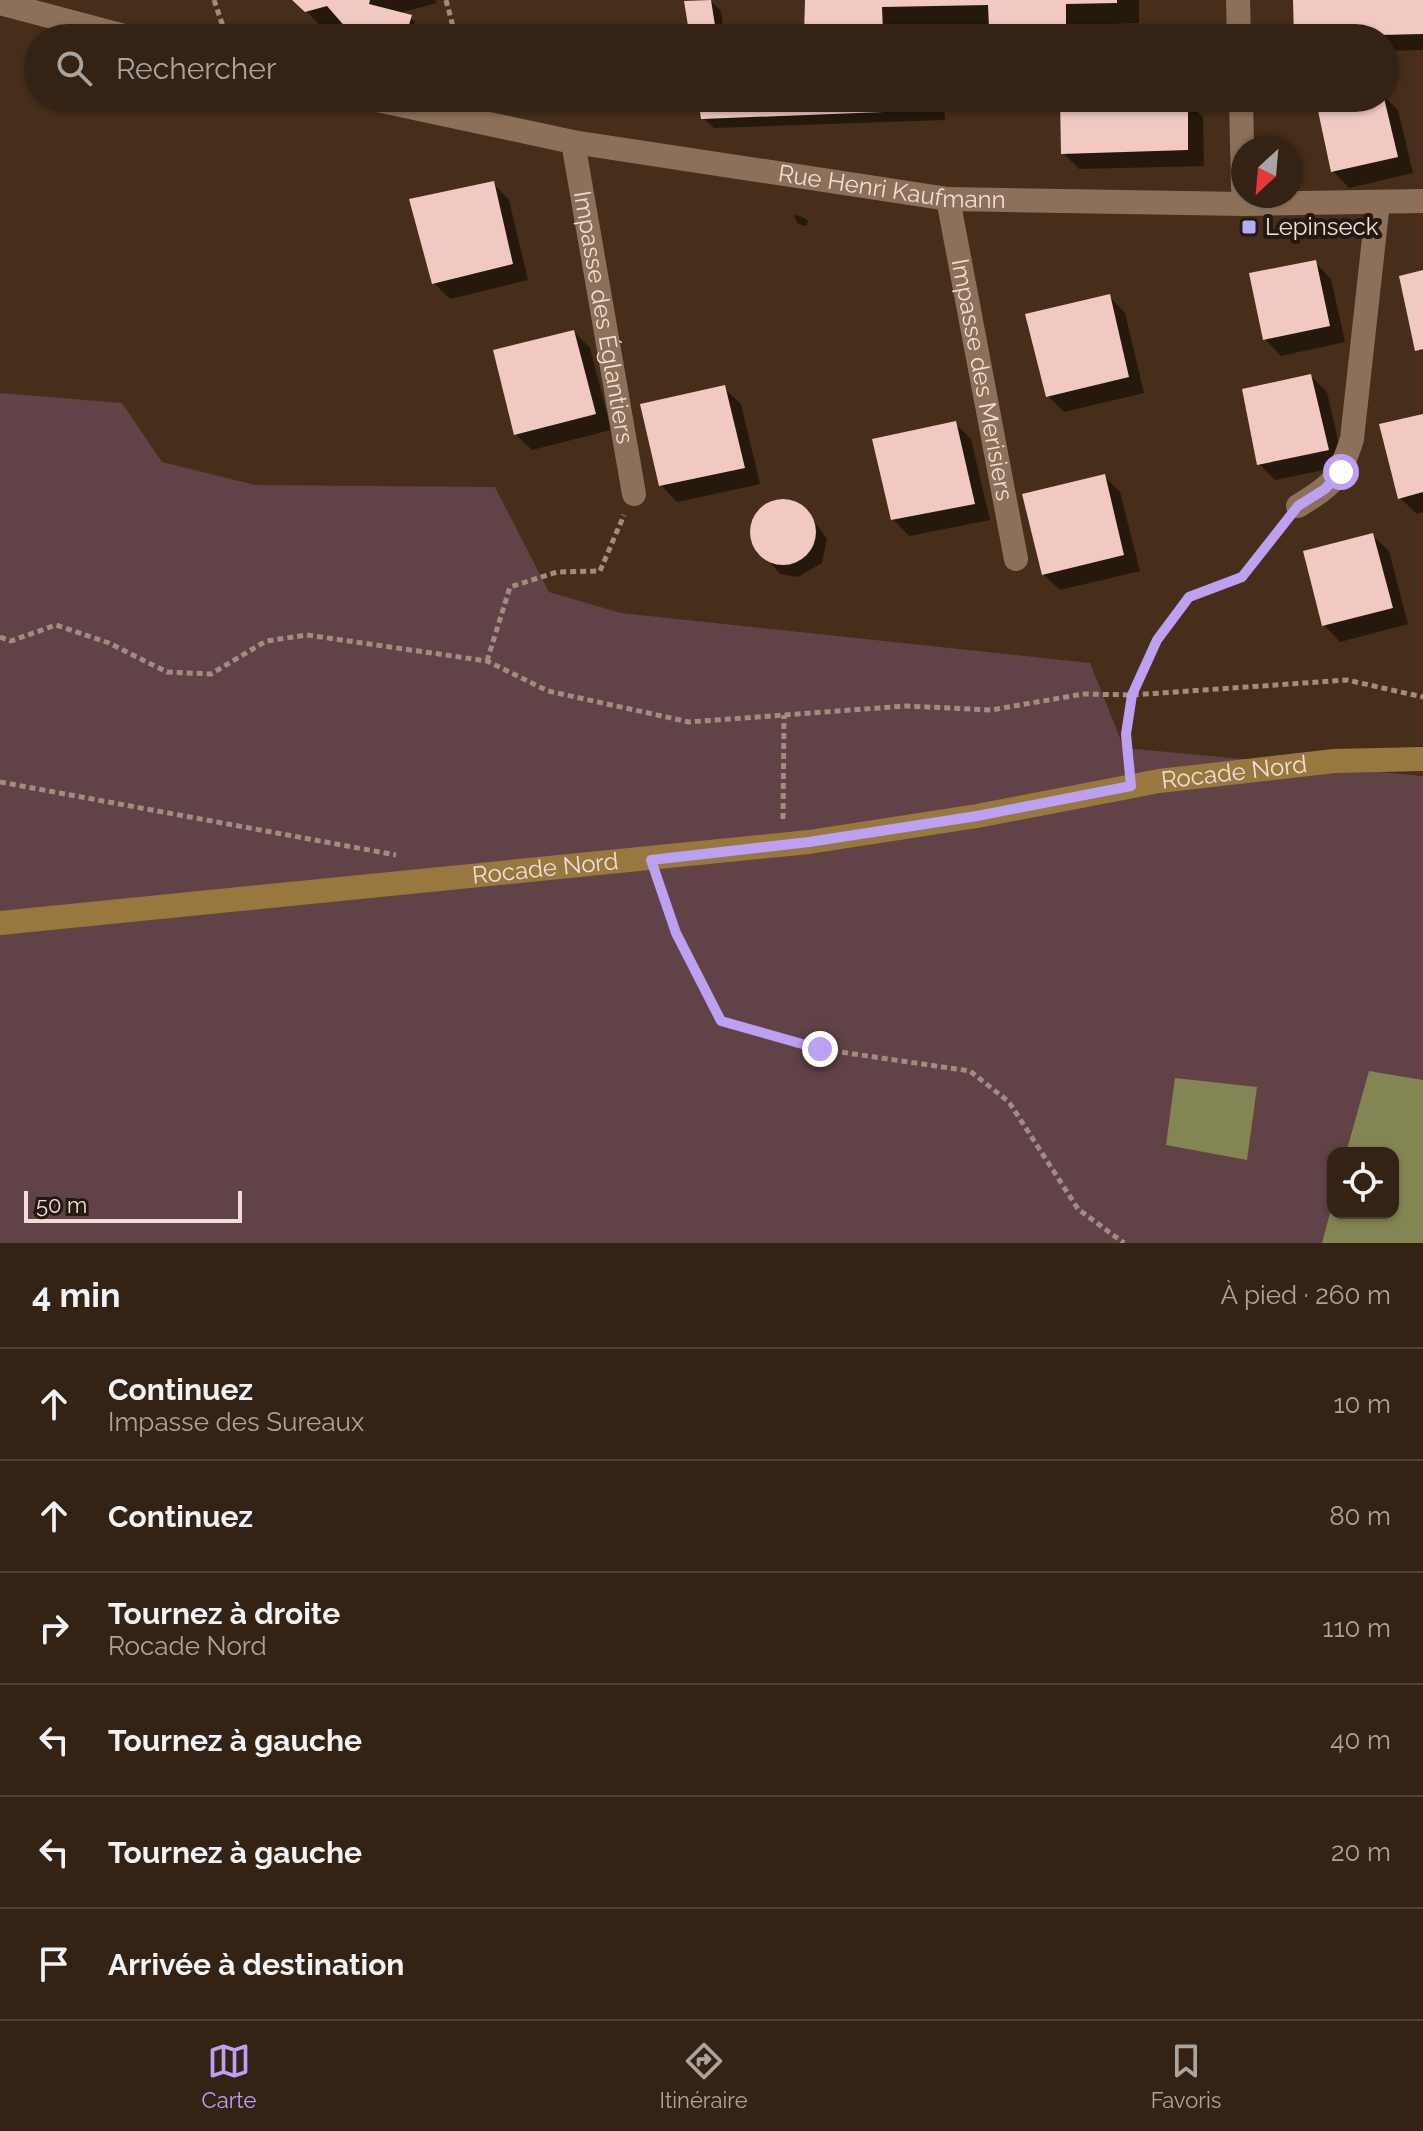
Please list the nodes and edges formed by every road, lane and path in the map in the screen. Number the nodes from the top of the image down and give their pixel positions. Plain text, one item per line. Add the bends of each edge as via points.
1 (214, 0) edge
2 (446, 0) edge
3 (1238, 0) edge
4 (0, 3) edge
5 (79, 24) edge
6 (222, 24) edge
7 (452, 24) edge
8 (1239, 24) edge
9 (433, 112) edge
10 (1241, 112) edge
11 (1242, 136) edge
12 (573, 142) junction
13 (1231, 196) edge
14 (948, 199) junction
15 (1303, 199) edge
16 (1423, 201) edge
17 (1378, 202) junction
18 (634, 494) joint
19 (1298, 506) joint
20 (1016, 559) dead end
21 (0, 637) edge
22 (487, 661) junction
23 (1132, 695) junction
24 (1423, 697) edge
25 (784, 715) junction
26 (1423, 759) edge
27 (0, 782) edge
28 (1131, 786) junction
29 (315, 839) dead end
30 (782, 844) junction
31 (651, 860) junction
32 (0, 923) edge
33 (1124, 1243) edge

1 - 6 path
2 - 7 path
3 - 8 street
4 - 5 street
9 - 12 street, Rue Henri Kaufmann
10 - 11 street
12 - 14 street, Rue Henri Kaufmann
12 - 18 street, Impasse des Églantiers
13 - 14 street, Rue Henri Kaufmann
14 - 20 street, Impasse des Merisiers
15 - 17 street, Rue Henri Kaufmann
16 - 17 street, Rue Henri Kaufmann
17 - 19 street via 1352,439 1341,472
18 - 22 path via 600,571 557,572 510,587
19 - 23 path via 1242,577 1189,597 1157,640
21 - 22 path via 11,641 56,625 109,643 167,672 211,674 266,641 307,635
22 - 25 path via 548,691 689,722
23 - 24 path via 1347,680
23 - 25 path via 1083,694 991,710 906,706
23 - 28 path via 1126,734
25 - 30 path
26 - 28 main road, Rocade Nord via 1334,761
27 - 29 path
28 - 30 main road, Rocade Nord via 977,816
30 - 31 main road, Rocade Nord
31 - 32 main road, Rocade Nord
31 - 33 path via 676,933 721,1021 820,1049 970,1071 1009,1102 1078,1209

